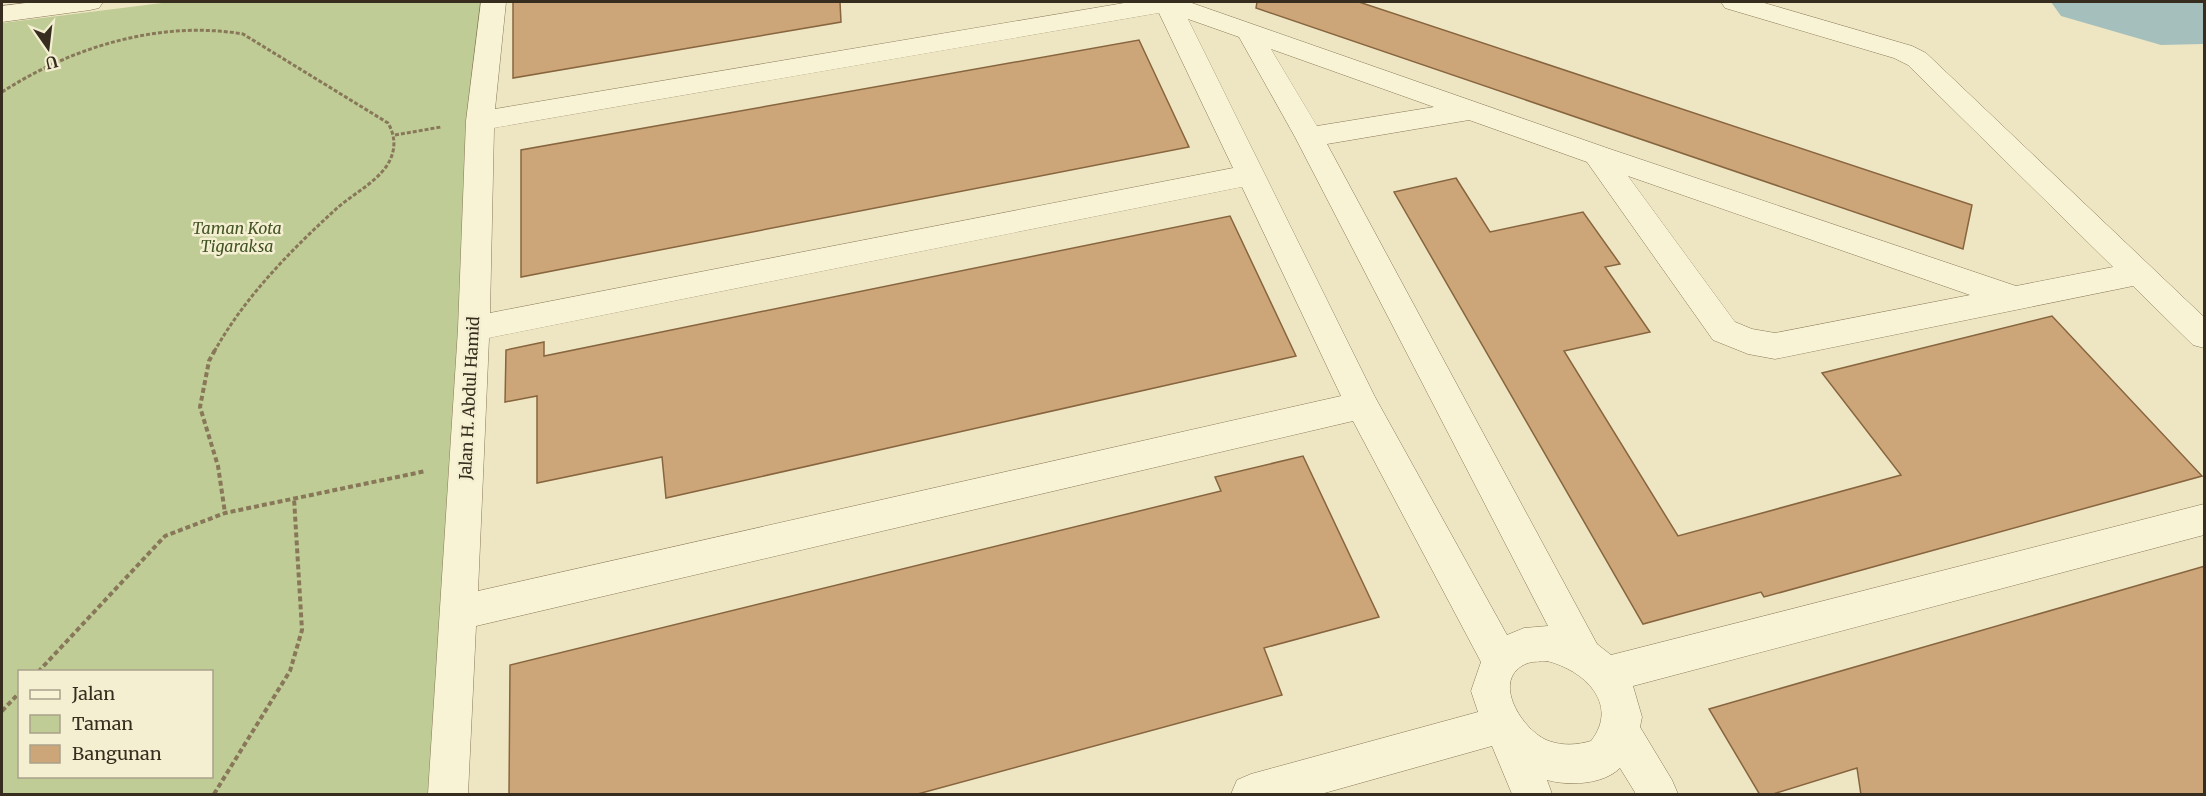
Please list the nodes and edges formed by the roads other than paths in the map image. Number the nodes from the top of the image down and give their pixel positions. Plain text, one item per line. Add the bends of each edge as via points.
1 (90, 2) edge
2 (493, 2) edge
3 (1168, 2) edge
4 (1734, 2) edge
5 (2, 14) edge
6 (1248, 31) junction
7 (1472, 111) junction
8 (480, 121) junction
9 (1309, 137) junction
10 (1597, 155) junction
11 (1251, 175) junction
12 (2141, 273) junction
13 (2012, 297) junction
14 (474, 328) junction
15 (2205, 336) edge
16 (1362, 405) junction
17 (2205, 520) edge
18 (457, 613) junction
19 (1502, 661) junction
20 (1594, 664) junction
21 (1503, 729) junction
22 (1621, 732) junction
23 (448, 795) edge
24 (1251, 795) edge
25 (1532, 795) edge
26 (1658, 795) edge

1 - 5 street
2 - 8 street, Jalan H. Abdul Hamid
3 - 6 street
3 - 8 street
3 - 11 street
4 - 12 street via 1917,59
6 - 7 street
6 - 9 street
7 - 9 street
7 - 10 street
8 - 14 street, Jalan H. Abdul Hamid
9 - 20 street
10 - 13 street
10 - 13 street via 1724,331 1748,341 1775,346
11 - 14 street
11 - 16 street
12 - 13 street
12 - 15 street
14 - 18 street, Jalan H. Abdul Hamid
16 - 18 street
16 - 19 street
17 - 20 street
18 - 23 street, Jalan H. Abdul Hamid
19 - 20 street via 1523,646 1552,643
19 - 21 street via 1490,690
20 - 22 street via 1621,703
21 - 22 street via 1535,758 1572,766 1603,757
21 - 24 street
21 - 25 street
22 - 26 street

